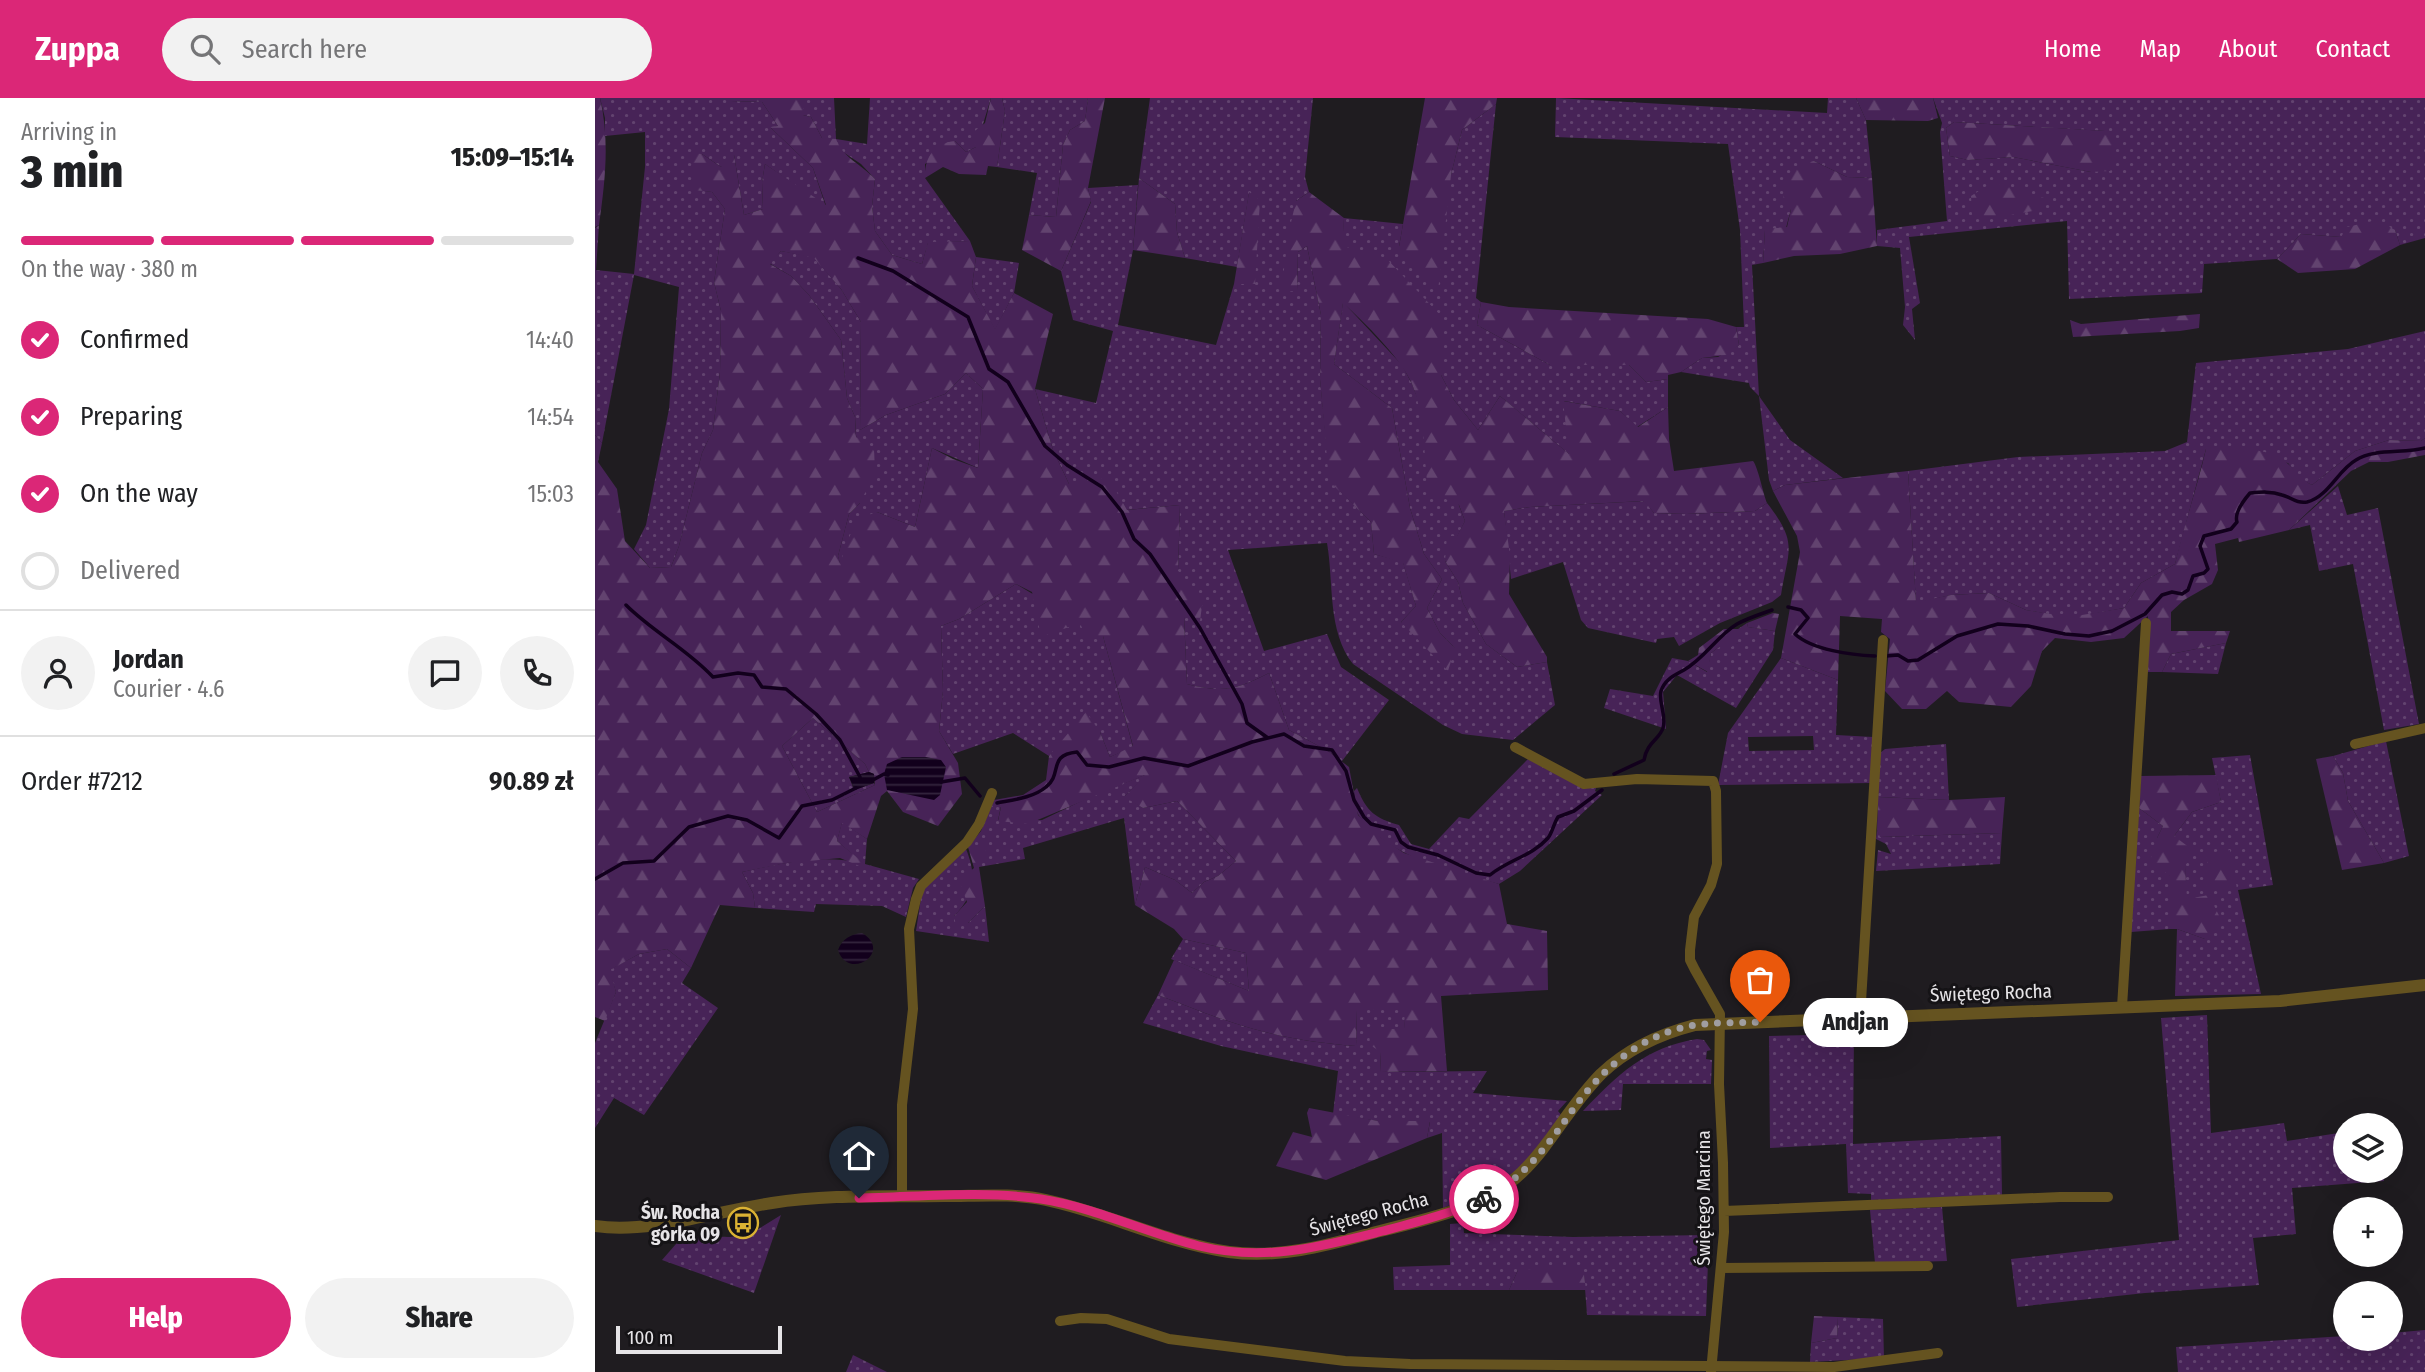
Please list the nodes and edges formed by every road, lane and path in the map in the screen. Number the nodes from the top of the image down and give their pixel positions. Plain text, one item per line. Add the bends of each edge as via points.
1 (2146, 622) dead end
2 (1883, 640) dead end
3 (2425, 728) edge
4 (2355, 744) dead end
5 (1515, 747) dead end
6 (992, 793) dead end
7 (2425, 985) edge
8 (2122, 1007) junction
9 (1860, 1018) junction
10 (1720, 1023) junction
11 (902, 1197) junction
12 (2108, 1197) dead end
13 (1724, 1211) junction
14 (595, 1226) edge
15 (1928, 1266) dead end
16 (1721, 1268) junction
17 (1060, 1321) dead end
18 (1938, 1353) dead end
19 (1711, 1368) edge

1 - 8 street
2 - 9 street
3 - 4 street
5 - 10 street via 1584,784 1637,779 1713,782 1717,864 1694,917 1690,960 1720,1014
6 - 11 street via 967,842 917,891 909,929 913,1009 902,1105
7 - 8 street, Świętego Rocha via 2280,1001
8 - 9 street, Świętego Rocha
9 - 10 street, Świętego Rocha
10 - 11 street, Świętego Rocha via 1676,1030 1626,1053 1589,1088 1530,1166 1494,1194 1465,1208 1303,1251 1229,1252 1044,1199
10 - 13 street, Świętego Marcina
11 - 14 street, Świętego Rocha via 800,1199 637,1227
12 - 13 street
13 - 16 street, Świętego Marcina
15 - 16 street
16 - 19 street, Świętego Marcina
17 - 19 street via 1107,1319 1169,1339 1345,1361
18 - 19 street via 1834,1367

